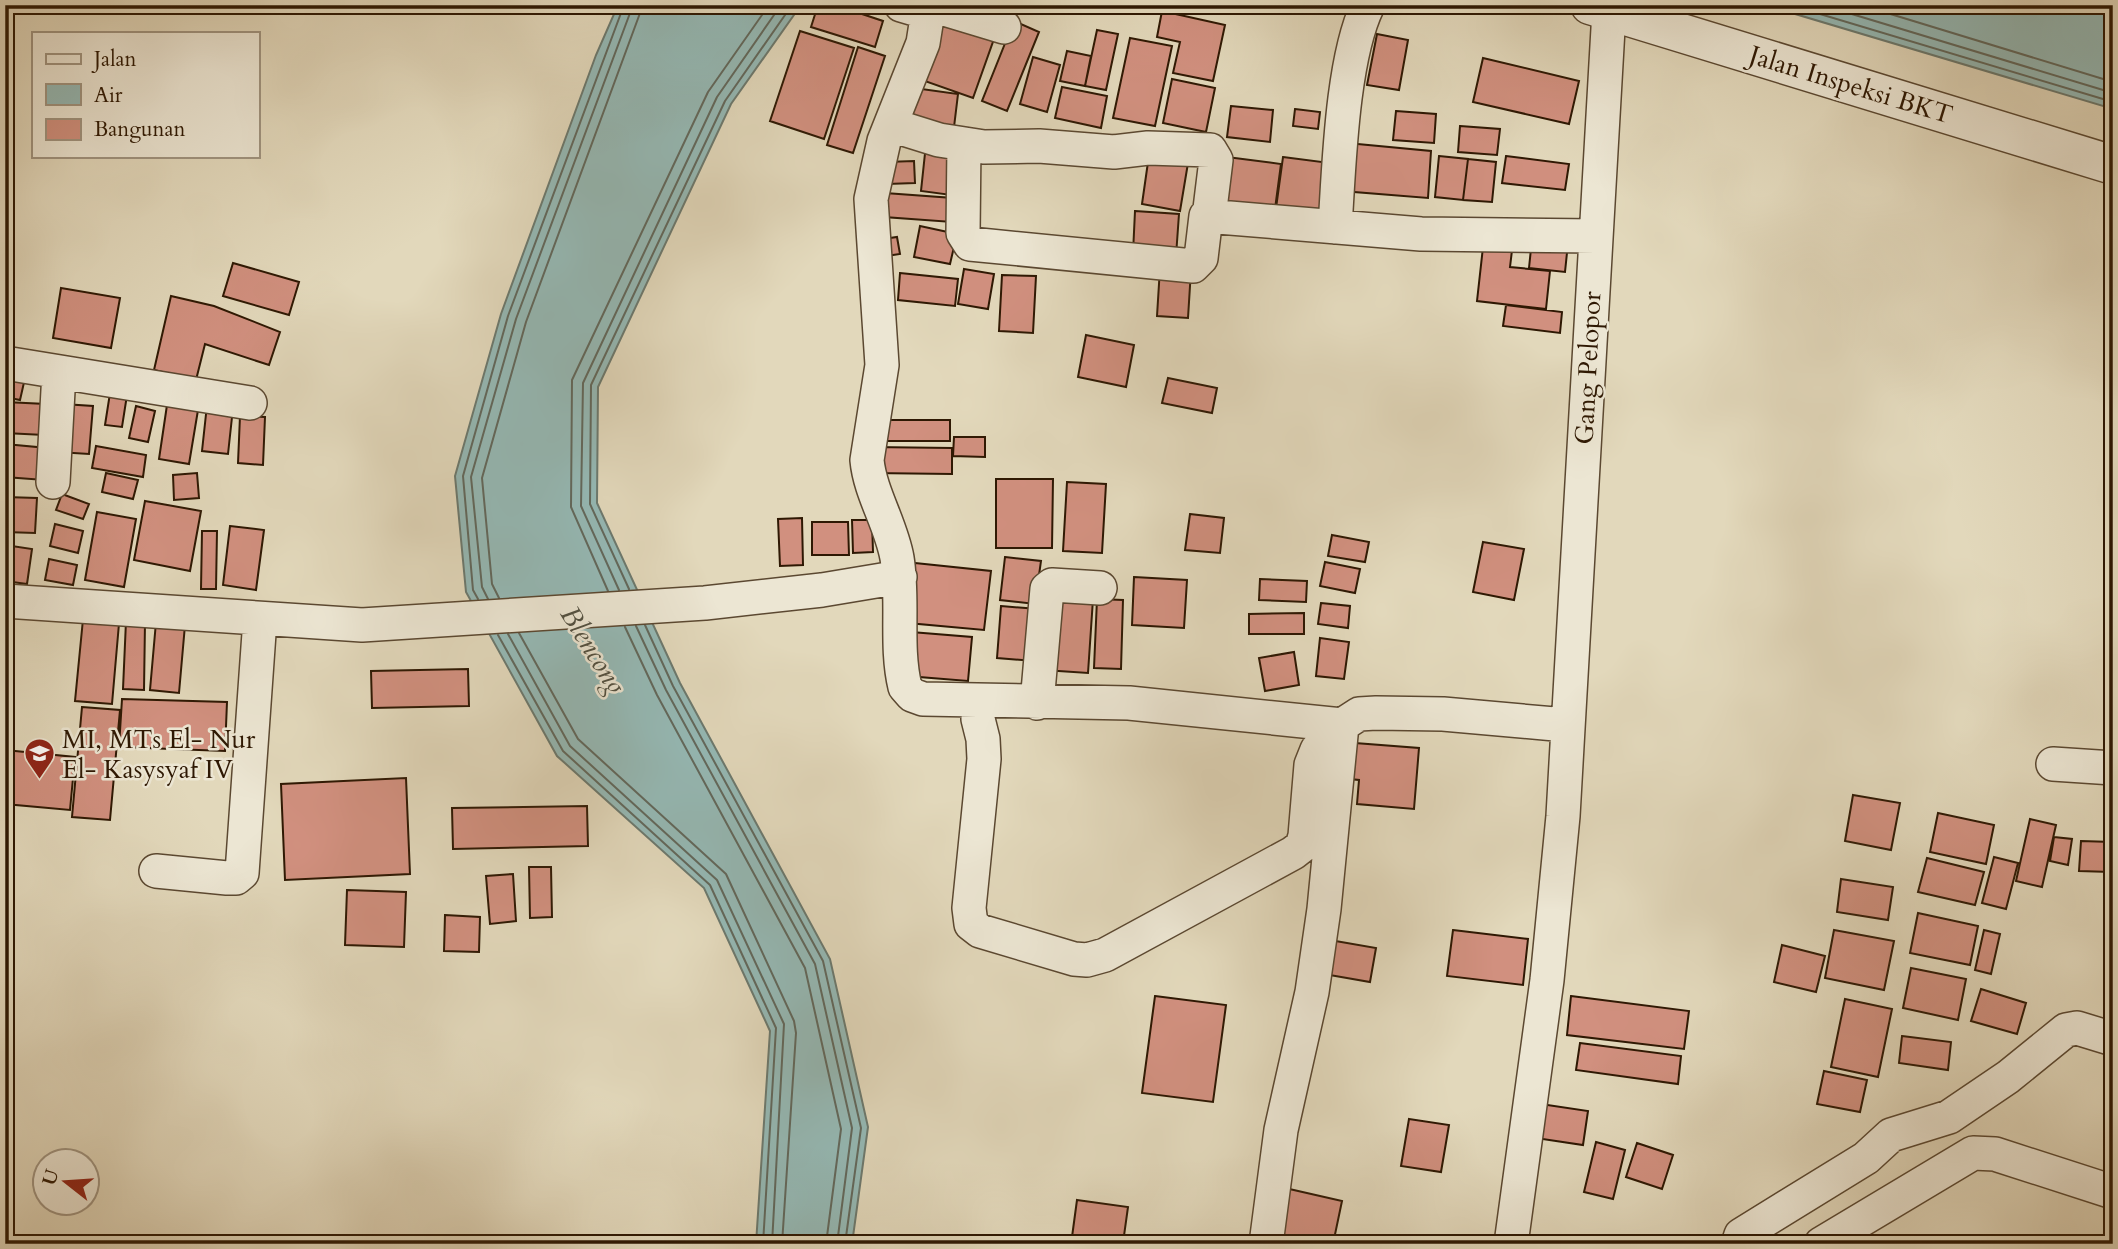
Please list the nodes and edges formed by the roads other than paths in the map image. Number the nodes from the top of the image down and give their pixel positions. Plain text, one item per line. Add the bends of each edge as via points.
1 (1368, 5) edge
2 (922, 7) edge
3 (1599, 8) edge
4 (1004, 27) dead end
5 (891, 125) junction
6 (964, 144) junction
7 (2113, 165) edge
8 (1209, 217) junction
9 (1335, 227) junction
10 (1596, 236) junction
11 (5, 363) edge
12 (59, 372) junction
13 (250, 402) dead end
14 (53, 482) dead end
15 (900, 577) junction
16 (1100, 588) dead end
17 (5, 601) edge
18 (260, 619) junction
19 (1037, 703) junction
20 (978, 719) dead end
21 (1566, 725) junction
22 (1340, 732) junction
23 (2053, 764) dead end
24 (2113, 768) edge
25 (156, 871) dead end
26 (2113, 1040) edge
27 (2113, 1192) edge
28 (1266, 1244) edge
29 (1511, 1244) edge
30 (1738, 1244) edge
31 (1821, 1244) edge

1 - 9 street via 1355,36
2 - 4 street
2 - 5 street via 923,43
3 - 7 street, Jalan Inspeksi BKT
3 - 10 street, Gang Pelopor
5 - 6 street
5 - 15 street via 871,199 882,365 867,460
6 - 8 street via 1114,152 1210,150 1216,160
6 - 8 street via 964,233 970,244 1193,266 1201,258
8 - 9 street
9 - 10 street via 1421,234
10 - 21 street, Gang Pelopor
11 - 12 street
12 - 13 street
12 - 14 street
15 - 18 street via 822,590 475,619 362,625
15 - 19 street via 902,675 912,695
16 - 19 street via 1052,585 1047,589
17 - 18 street
18 - 25 street via 242,873 227,878
19 - 22 street via 1129,703
20 - 22 street via 984,759 971,924 980,931 1087,961 1302,846 1311,765 1317,750
21 - 22 street via 1376,713 1359,714
21 - 29 street, Gang Pelopor via 1555,914
22 - 28 street via 1324,909 1282,1130
23 - 24 street
26 - 30 street via 2077,1028 2066,1030 1971,1102 1949,1116 1891,1135 1866,1158 1741,1235
27 - 31 street via 1995,1154 1973,1153

